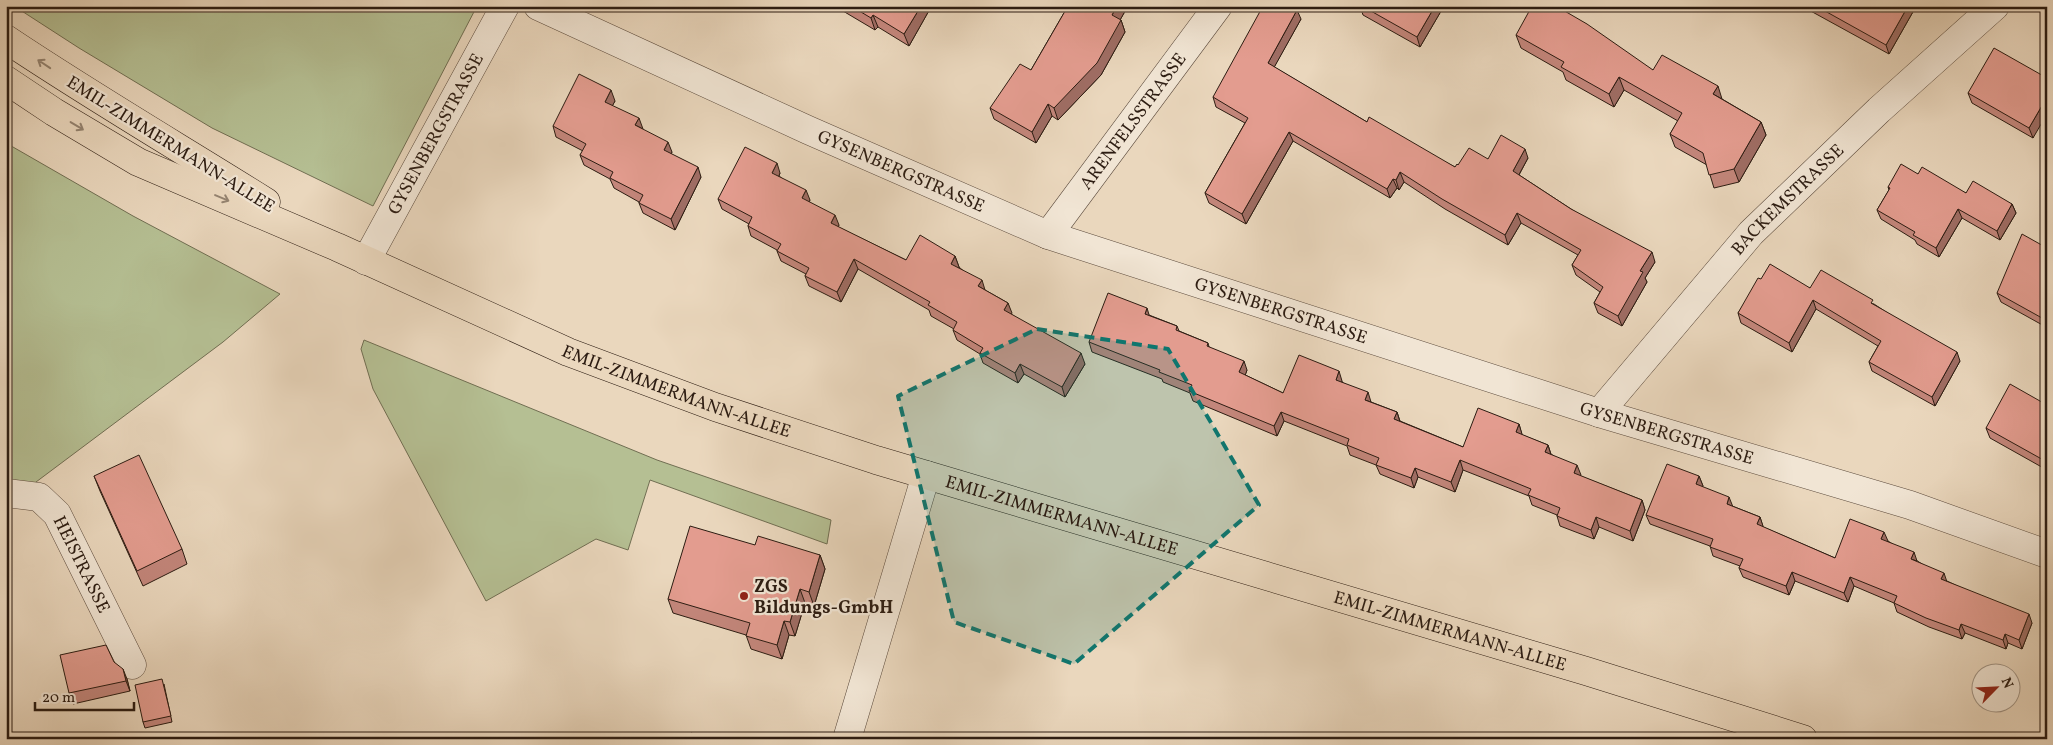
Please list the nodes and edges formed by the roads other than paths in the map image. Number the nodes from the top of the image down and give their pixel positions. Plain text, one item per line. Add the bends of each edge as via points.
1 (505, 6) edge
2 (538, 6) edge
3 (1218, 6) edge
4 (1995, 6) edge
5 (6, 39) edge
6 (6, 80) edge
7 (1048, 235) junction
8 (337, 247) junction
9 (366, 261) junction
10 (1599, 413) junction
11 (926, 475) junction
12 (6, 493) edge
13 (2047, 554) edge
14 (132, 665) dead end
15 (847, 739) edge
16 (1803, 739) edge

1 - 9 street, GYSENBERGSTRASSE
2 - 7 street, GYSENBERGSTRASSE via 808,130
3 - 7 street, ARENFELSSTRASSE
4 - 10 street, BACKEMSTRASSE via 1879,110 1751,232
8 -> 5 main road, EMIL-ZIMMERMANN-ALLEE via 154,131 66,80
6 -> 8 main road, EMIL-ZIMMERMANN-ALLEE via 138,162
7 - 10 street, GYSENBERGSTRASSE
8 - 9 main road, EMIL-ZIMMERMANN-ALLEE
9 - 11 main road, EMIL-ZIMMERMANN-ALLEE via 578,356 715,407
10 - 13 street, GYSENBERGSTRASSE via 1910,505
11 - 15 street
11 - 16 main road, EMIL-ZIMMERMANN-ALLEE via 1586,671
12 - 14 street, HEISTRASSE via 39,497 57,514

